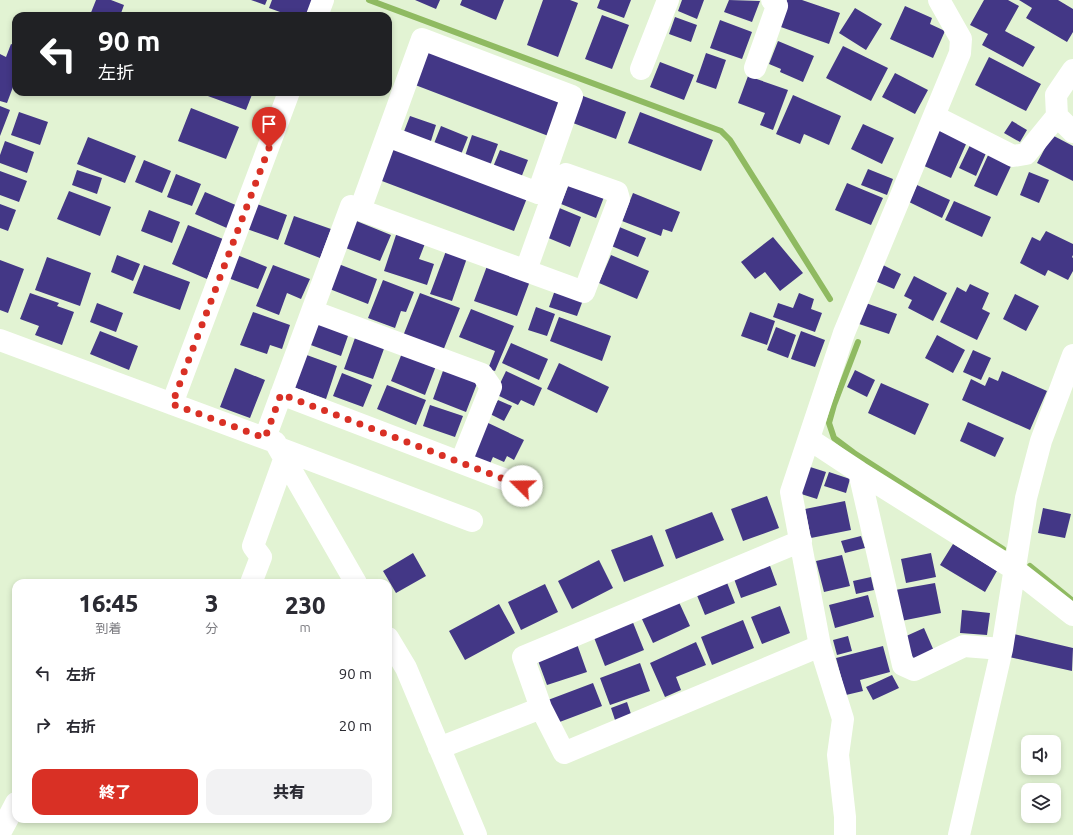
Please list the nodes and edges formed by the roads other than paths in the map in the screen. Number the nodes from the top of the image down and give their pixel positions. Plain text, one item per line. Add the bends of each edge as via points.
1 (323, 0) edge
2 (668, 0) edge
3 (772, 0) edge
4 (940, 0) edge
5 (318, 12) edge
6 (755, 68) dead end
7 (641, 69) dead end
8 (1073, 70) edge
9 (288, 96) edge
10 (934, 116) junction
11 (1058, 116) junction
12 (1073, 132) edge
13 (387, 136) junction
14 (552, 175) junction
15 (360, 210) junction
16 (526, 270) junction
17 (312, 311) junction
18 (0, 340) edge
19 (1073, 355) edge
20 (281, 394) junction
21 (172, 404) junction
22 (809, 438) junction
23 (276, 448) junction
24 (461, 462) junction
25 (859, 472) junction
26 (522, 486) dead end
27 (472, 521) dead end
28 (801, 541) junction
29 (1014, 569) junction
30 (253, 579) edge
31 (354, 579) edge
32 (1073, 615) edge
33 (392, 645) edge
34 (820, 646) junction
35 (1002, 648) junction
36 (541, 708) junction
37 (439, 748) junction
38 (12, 811) edge
39 (0, 834) edge
40 (476, 835) edge
41 (845, 835) edge
42 (959, 835) edge

1 - 5 lane
2 - 7 lane
3 - 6 lane via 777,6
4 - 10 lane via 961,39 960,54
8 - 11 lane via 1056,95
9 - 21 lane
10 - 11 lane via 1013,156 1026,154
10 - 22 lane via 844,333
11 - 12 lane
13 - 14 lane via 538,193
13 - 14 lane via 422,39 572,96
13 - 15 lane
14 - 16 lane
14 - 16 lane via 566,174 617,192 619,198 584,292
15 - 16 lane
15 - 17 lane via 351,206
17 - 20 lane
17 - 24 lane via 482,374 491,387
18 - 21 lane
19 - 29 lane via 1041,441 1026,498
20 - 23 lane
20 - 24 lane
21 - 23 lane
22 - 25 lane
22 - 28 lane via 791,492
23 - 27 lane
23 - 30 lane via 253,546 261,557
23 - 31 lane
24 - 26 lane
25 - 29 lane
25 - 35 lane via 903,665 914,670 964,646
28 - 34 lane
28 - 36 lane via 523,657
29 - 32 lane
29 - 35 lane
33 - 37 lane via 406,668
34 - 36 lane via 564,753
34 - 41 lane via 843,719 838,755
35 - 42 lane
36 - 37 lane
37 - 40 lane
38 - 39 lane

